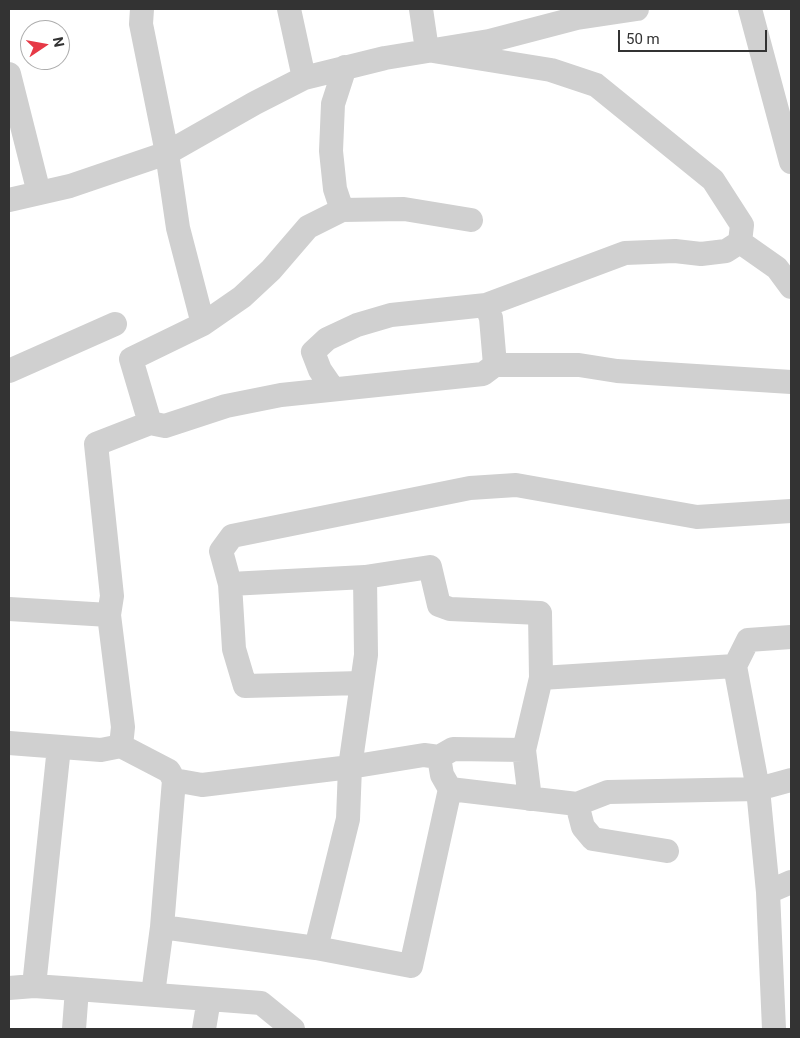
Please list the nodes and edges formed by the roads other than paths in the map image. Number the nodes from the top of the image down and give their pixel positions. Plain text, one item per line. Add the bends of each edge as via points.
1 (142, 9) edge
2 (289, 9) edge
3 (421, 9) edge
4 (637, 9) edge
5 (750, 9) edge
6 (576, 14) edge
7 (427, 50) junction
8 (345, 67) junction
9 (9, 74) edge
10 (304, 78) junction
11 (167, 153) junction
12 (791, 162) edge
13 (40, 193) junction
14 (9, 200) edge
15 (342, 210) junction
16 (471, 220) dead end
17 (740, 242) junction
18 (791, 287) edge
19 (486, 305) junction
20 (115, 324) dead end
21 (203, 324) junction
22 (495, 365) junction
23 (9, 371) edge
24 (791, 382) edge
25 (333, 389) junction
26 (150, 422) junction
27 (791, 511) edge
28 (365, 577) junction
29 (230, 584) junction
30 (9, 609) edge
31 (109, 615) junction
32 (791, 637) edge
33 (735, 666) junction
34 (540, 678) junction
35 (361, 683) junction
36 (9, 743) edge
37 (121, 746) junction
38 (60, 747) junction
39 (524, 750) junction
40 (440, 757) junction
41 (350, 767) junction
42 (174, 780) junction
43 (791, 780) edge
44 (450, 789) junction
45 (758, 789) junction
46 (530, 799) junction
47 (577, 804) junction
48 (667, 851) dead end
49 (791, 882) edge
50 (768, 892) junction
51 (162, 927) junction
52 (316, 948) junction
53 (34, 986) junction
54 (9, 988) edge
55 (78, 989) junction
56 (153, 994) junction
57 (209, 999) junction
58 (74, 1029) edge
59 (204, 1029) edge
60 (293, 1029) edge
61 (774, 1029) edge

1 - 11 street via 141,24
2 - 10 street
3 - 7 street
4 - 6 street
5 - 12 street
6 - 7 street via 489,41
7 - 8 street
7 - 17 street via 551,70 596,85 713,180 742,225
8 - 10 street
8 - 15 street via 332,104 330,151 335,189
9 - 13 street
10 - 11 street
11 - 13 street
11 - 21 street via 178,228
13 - 14 street
15 - 16 street via 404,209
15 - 21 street via 308,227 271,270 242,297
17 - 18 street via 777,268
17 - 19 street via 726,250 701,254 625,253
19 - 22 street via 491,318
19 - 25 street via 391,315 357,325 327,339 313,352
20 - 23 street
21 - 26 street via 131,359
22 - 24 street via 579,365 617,371
22 - 25 street via 482,374
25 - 26 street via 281,394 226,406 165,426
26 - 31 street via 96,444 112,596
27 - 29 street via 697,517 516,485 470,488 232,536 222,551
28 - 29 street
28 - 34 street via 430,567 439,605 450,609 540,614
28 - 35 street via 366,655
29 - 35 street via 234,649 245,686
30 - 31 street
31 - 37 street via 123,727
32 - 33 street via 748,640
33 - 34 street
33 - 45 street
34 - 39 street
35 - 41 street
36 - 38 street
37 - 38 street via 101,750
37 - 42 street via 169,771
38 - 53 street
39 - 40 street via 453,749
39 - 46 street
40 - 41 street via 424,755
40 - 44 street via 442,775
41 - 42 street via 202,786
41 - 52 street via 348,819
42 - 51 street
43 - 45 street
44 - 46 street
44 - 52 street via 411,966
45 - 47 street via 608,792
45 - 50 street
46 - 47 street
47 - 48 street via 584,826 593,839
49 - 50 street
50 - 61 street
51 - 52 street
51 - 56 street
53 - 54 street
53 - 55 street
55 - 56 street
55 - 58 street
56 - 57 street
57 - 59 street
57 - 60 street via 261,1003

